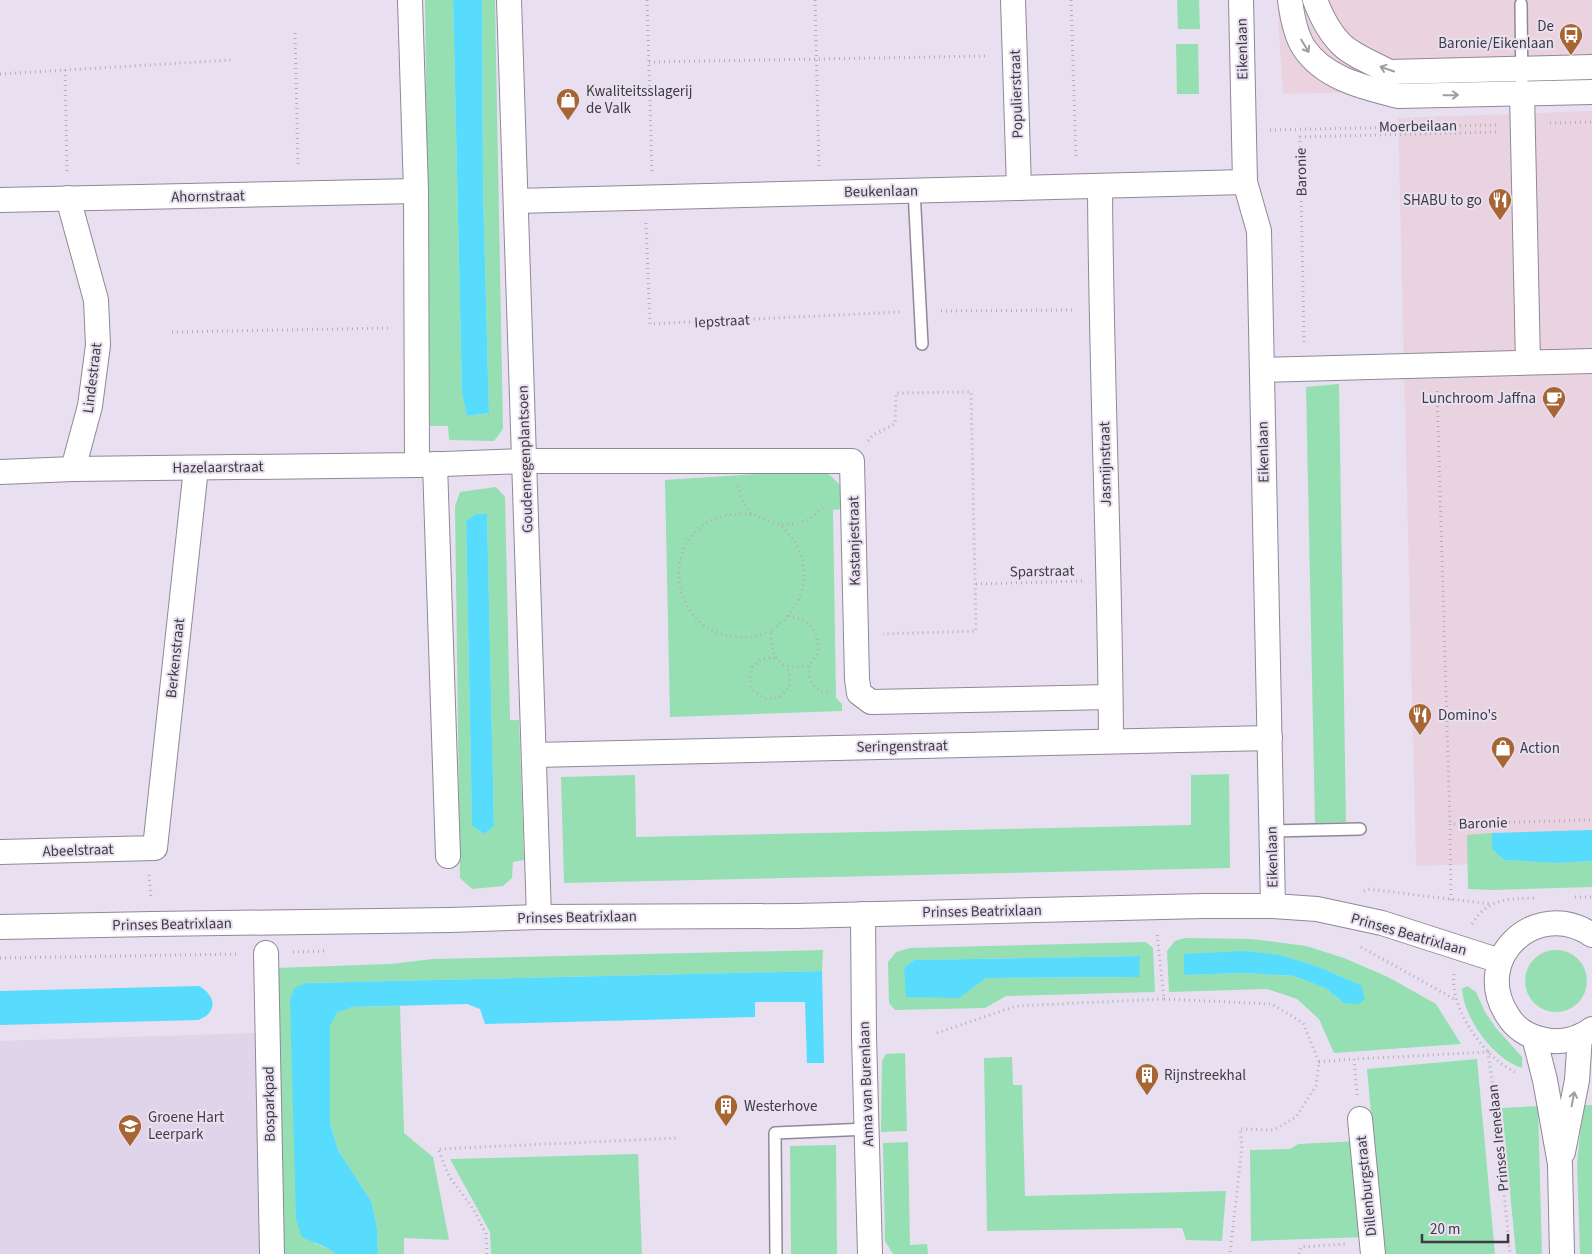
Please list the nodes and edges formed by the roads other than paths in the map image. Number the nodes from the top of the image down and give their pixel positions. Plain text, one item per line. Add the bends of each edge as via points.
1 (410, 0) edge
2 (509, 0) edge
3 (1013, 0) edge
4 (1241, 0) edge
5 (1290, 0) edge
6 (1315, 0) edge
7 (1521, 4) dead end
8 (1592, 67) edge
9 (1521, 68) junction
10 (1592, 92) edge
11 (1522, 93) junction
12 (1246, 182) junction
13 (1100, 186) junction
14 (1019, 188) junction
15 (914, 190) junction
16 (416, 192) junction
17 (68, 198) junction
18 (0, 200) edge
19 (516, 201) junction
20 (922, 344) dead end
21 (1592, 361) edge
22 (1528, 362) junction
23 (1262, 370) junction
24 (525, 461) junction
25 (426, 465) junction
26 (196, 468) junction
27 (73, 469) junction
28 (0, 472) edge
29 (1110, 697) junction
30 (1270, 738) junction
31 (1111, 741) junction
32 (534, 755) junction
33 (1360, 829) dead end
34 (1271, 831) junction
35 (155, 848) joint
36 (0, 852) edge
37 (448, 856) dead end
38 (1273, 906) junction
39 (863, 914) junction
40 (539, 917) junction
41 (0, 927) edge
42 (1592, 934) edge
43 (266, 953) dead end
44 (1500, 961) junction
45 (1586, 1033) edge
46 (1534, 1037) junction
47 (1360, 1119) road end
48 (868, 1129) junction
49 (1560, 1164) junction
50 (1372, 1248) edge
51 (272, 1254) edge
52 (776, 1254) edge
53 (870, 1254) edge
54 (1562, 1254) edge

1 - 16 street
2 - 19 street, Goudenregenplantsoen
3 - 14 street, Populierstraat
4 - 12 street, Eikenlaan
5 -> 11 street, Moerbeilaan via 1293,22 1304,47 1318,63 1341,79 1398,96
9 -> 6 street via 1389,72 1342,45 1322,18
7 - 9 lane
8 - 9 street
9 - 11 lane
10 - 11 street, Moerbeilaan
11 - 22 street
12 - 13 street, Beukenlaan
12 - 23 street, Eikenlaan via 1259,231
13 - 14 street, Beukenlaan
13 - 29 street, Jasmijnstraat
14 - 15 street, Beukenlaan
15 - 19 street, Beukenlaan
15 - 20 lane
16 - 17 street, Ahornstraat
16 - 25 street via 417,327
17 - 18 street, Ahornstraat
17 - 27 street, Lindestraat via 96,300 98,345 90,406
19 - 24 street, Goudenregenplantsoen
21 - 22 street
22 - 23 street
23 - 30 street, Eikenlaan
24 - 25 street, Hazelaarstraat
24 - 29 street, Kastanjestraat via 852,460 859,693 871,702
24 - 32 street, Goudenregenplantsoen
25 - 26 street, Hazelaarstraat
25 - 37 street
26 - 27 street, Hazelaarstraat
26 - 35 street, Berkenstraat
27 - 28 street, Hazelaarstraat
29 - 31 street, Jasmijnstraat
30 - 31 street, Seringenstraat
30 - 34 street, Eikenlaan
31 - 32 street, Seringenstraat
32 - 40 street, Goudenregenplantsoen
33 - 34 lane
34 - 38 street, Eikenlaan
35 - 36 street, Abeelstraat
38 - 39 street, Prinses Beatrixlaan
38 - 44 street, Prinses Beatrixlaan via 1317,909 1382,923
39 - 40 street, Prinses Beatrixlaan
39 - 48 street, Anna van Burenlaan
40 - 41 street, Prinses Beatrixlaan
42 - 44 street via 1563,923 1540,924 1520,934
43 - 51 street, Bosparkpad
44 - 46 street via 1497,982 1500,1002 1510,1019
45 - 46 street via 1571,1040
49 -> 45 street
46 - 49 street
47 - 50 street, Dillenburgstraat
48 - 52 lane via 775,1133
48 - 53 street, Anna van Burenlaan
49 - 54 street

